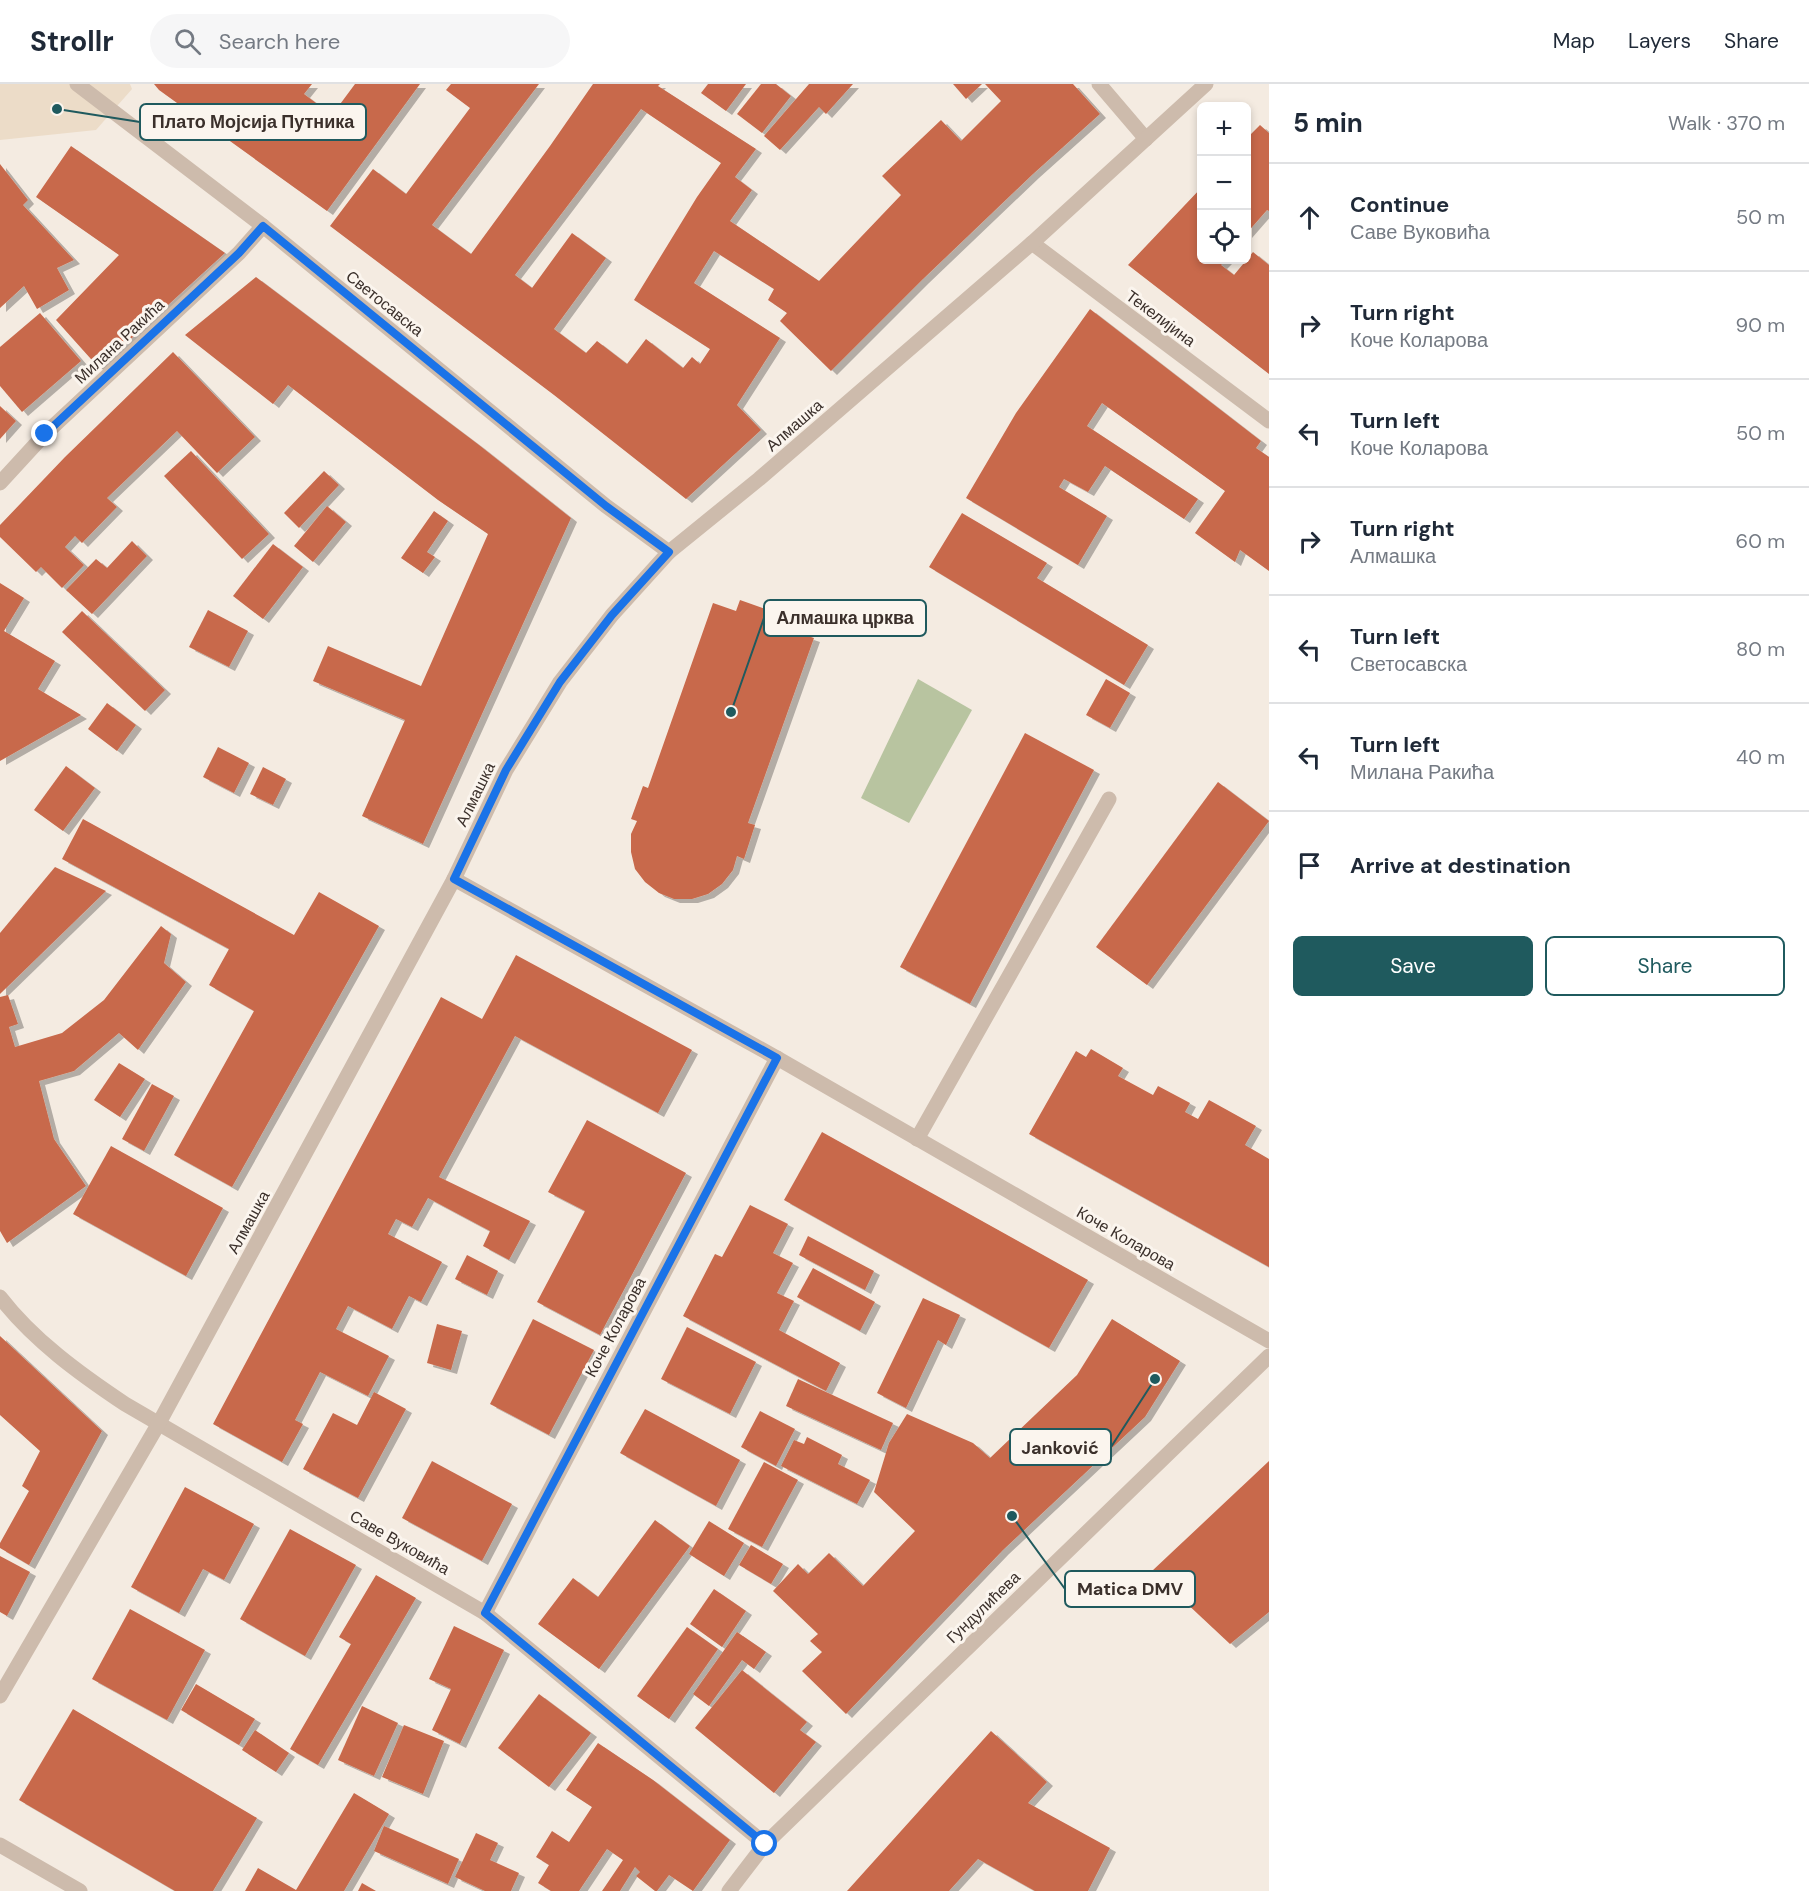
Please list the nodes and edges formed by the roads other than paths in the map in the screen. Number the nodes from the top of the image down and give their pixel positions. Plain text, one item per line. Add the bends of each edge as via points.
1 (76, 84) edge
2 (1099, 84) edge
3 (1206, 84) edge
4 (1146, 139) junction
5 (263, 226) junction
6 (1032, 243) junction
7 (1269, 422) edge
8 (0, 483) edge
9 (669, 552) junction
10 (1109, 799) dead end
11 (454, 879) junction
12 (777, 1058) junction
13 (917, 1139) junction
14 (0, 1297) edge
15 (1269, 1341) edge
16 (1269, 1356) edge
17 (159, 1423) junction
18 (485, 1613) junction
19 (0, 1696) edge
20 (765, 1844) junction
21 (0, 1845) edge
22 (80, 1891) edge
23 (729, 1891) edge

1 - 5 street, Светосавска
2 - 4 street
3 - 4 street, Алмашка
4 - 6 street, Алмашка
5 - 8 street, Милана Ракића via 45,434
5 - 9 street, Светосавска via 606,506
6 - 7 street, Текелијина
6 - 9 street, Алмашка
9 - 11 street, Алмашка via 612,615 560,682 506,770
10 - 13 street
11 - 12 street, Коче Коларова
11 - 17 street, Алмашка
12 - 13 street, Коче Коларова
12 - 18 street, Коче Коларова
13 - 15 street, Коче Коларова
14 - 17 street, Саве Вуковића via 76,1371
16 - 20 street, Гундулићева
17 - 18 street, Саве Вуковића
17 - 19 street, Алмашка
18 - 20 street, Саве Вуковића
20 - 23 street, Гундулићева
21 - 22 street

